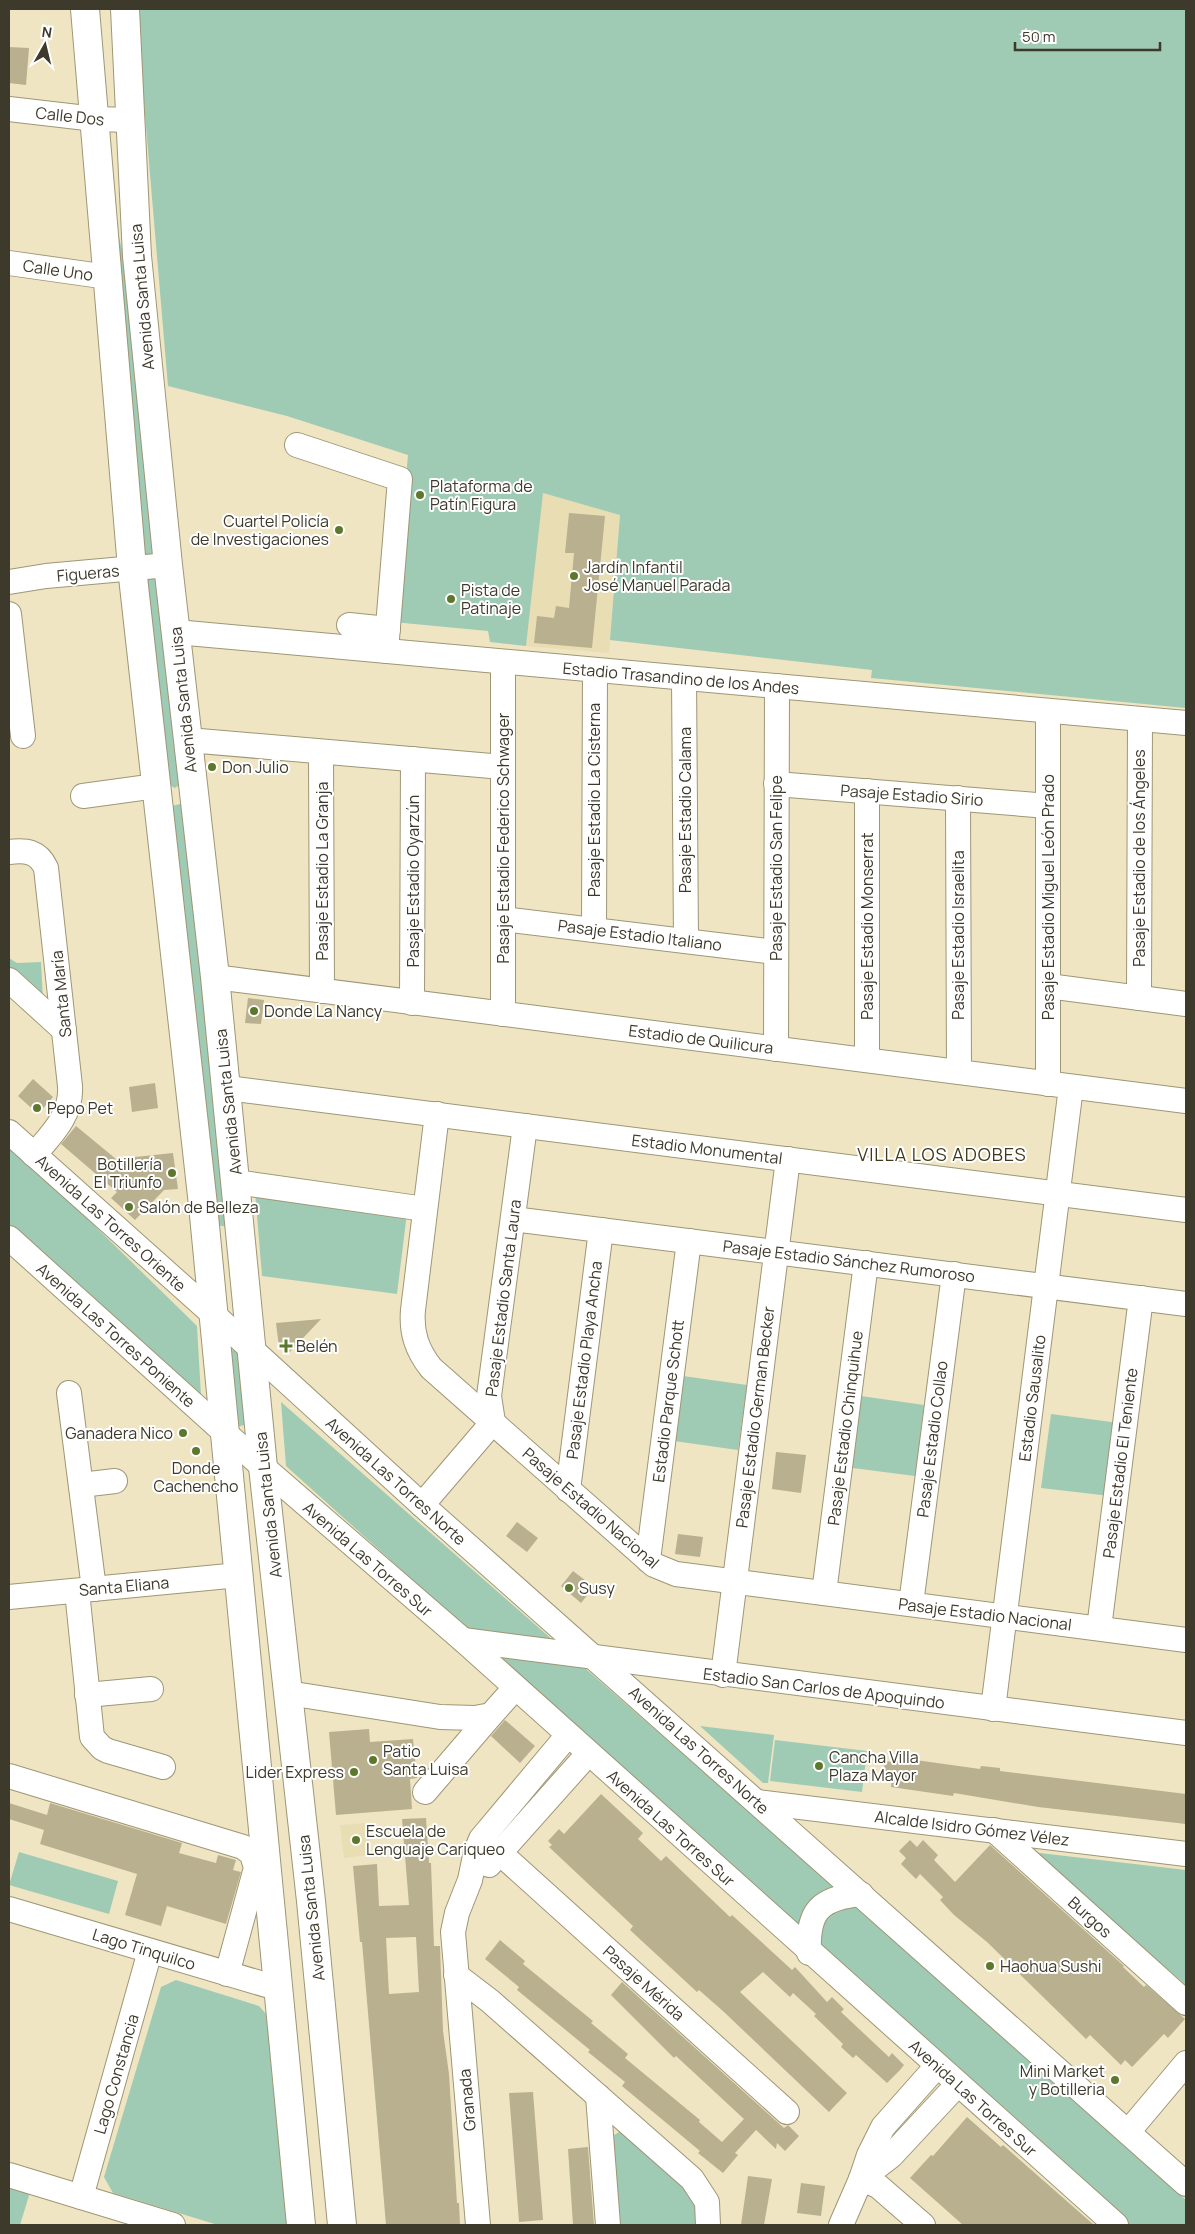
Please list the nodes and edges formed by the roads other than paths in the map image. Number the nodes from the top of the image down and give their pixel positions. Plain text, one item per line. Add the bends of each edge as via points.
1 (85, 9) edge
2 (125, 9) edge
3 (9, 110) edge
4 (95, 119) junction
5 (130, 120) junction
6 (9, 263) edge
7 (108, 277) junction
8 (297, 445) dead end
9 (168, 565) junction
10 (132, 568) junction
11 (9, 582) edge
12 (9, 614) edge
13 (349, 625) dead end
14 (176, 632) junction
15 (387, 640) junction
16 (503, 662) junction
17 (594, 670) junction
18 (684, 678) junction
19 (777, 686) junction
20 (1048, 710) junction
21 (1140, 719) junction
22 (1186, 723) edge
23 (23, 736) dead end
24 (188, 740) junction
25 (321, 752) junction
26 (413, 759) junction
27 (503, 767) junction
28 (191, 768) junction
29 (156, 779) junction
30 (776, 784) junction
31 (868, 791) junction
32 (83, 796) dead end
33 (958, 798) junction
34 (1048, 806) junction
35 (9, 852) edge
36 (503, 919) junction
37 (594, 930) junction
38 (686, 941) junction
39 (776, 952) junction
40 (215, 977) junction
41 (9, 980) edge
42 (1048, 986) junction
43 (322, 991) junction
44 (1139, 998) junction
45 (412, 1003) junction
46 (1186, 1004) edge
47 (503, 1014) junction
48 (64, 1030) junction
49 (776, 1049) junction
50 (867, 1060) junction
51 (959, 1072) junction
52 (1060, 1085) junction
53 (227, 1088) junction
54 (1186, 1101) edge
55 (436, 1114) junction
56 (525, 1126) junction
57 (9, 1132) edge
58 (34, 1154) junction
59 (788, 1159) junction
60 (236, 1182) junction
61 (1058, 1193) junction
62 (425, 1210) junction
63 (1186, 1210) edge
64 (512, 1219) junction
65 (600, 1230) junction
66 (9, 1238) edge
67 (688, 1241) junction
68 (776, 1252) junction
69 (866, 1263) junction
70 (954, 1274) junction
71 (1046, 1286) junction
72 (1140, 1298) junction
73 (1186, 1304) edge
74 (213, 1314) junction
75 (253, 1352) junction
76 (69, 1393) dead end
77 (493, 1422) junction
78 (225, 1432) junction
79 (263, 1467) junction
80 (115, 1481) dead end
81 (81, 1485) junction
82 (568, 1490) junction
83 (422, 1505) junction
84 (648, 1560) junction
85 (239, 1575) junction
86 (735, 1582) junction
87 (86, 1590) junction
88 (824, 1593) junction
89 (9, 1597) edge
90 (910, 1604) junction
91 (1005, 1616) junction
92 (1099, 1628) junction
93 (463, 1640) junction
94 (1186, 1640) edge
95 (596, 1658) junction
96 (723, 1675) junction
97 (515, 1688) junction
98 (151, 1689) dead end
99 (288, 1693) junction
100 (87, 1695) junction
101 (993, 1709) junction
102 (491, 1716) junction
103 (1186, 1733) edge
104 (568, 1736) junction
105 (588, 1754) junction
106 (163, 1767) dead end
107 (9, 1776) edge
108 (426, 1792) dead end
109 (758, 1802) junction
110 (994, 1830) junction
111 (500, 1854) junction
112 (1186, 1854) edge
113 (470, 1880) junction
114 (861, 1894) junction
115 (311, 1901) junction
116 (271, 1906) junction
117 (9, 1909) edge
118 (150, 1951) junction
119 (809, 1952) junction
120 (227, 1974) junction
121 (456, 1975) junction
122 (280, 1989) junction
123 (1186, 2003) edge
124 (1186, 2064) edge
125 (937, 2066) junction
126 (958, 2084) junction
127 (598, 2096) junction
128 (787, 2112) dead end
129 (883, 2127) junction
130 (1128, 2132) junction
131 (900, 2146) junction
132 (9, 2175) edge
133 (861, 2179) junction
134 (1186, 2184) edge
135 (81, 2197) junction
136 (173, 2225) edge
137 (301, 2225) edge
138 (342, 2225) edge
139 (478, 2225) edge
140 (608, 2225) edge
141 (708, 2225) edge
142 (841, 2225) edge
143 (923, 2225) edge
144 (1116, 2225) edge

1 - 4 main road, Avenida Santa Luisa
2 - 5 main road, Avenida Santa Luisa
3 - 4 street, Calle Dos
4 - 5 street, Calle Dos
4 - 7 main road, Avenida Santa Luisa
5 - 9 main road, Avenida Santa Luisa via 137,256
6 - 7 street, Calle Uno
7 - 10 main road, Avenida Santa Luisa
8 - 15 street via 400,479
9 - 10 street, Figueras
9 - 14 main road, Avenida Santa Luisa
10 - 11 street, Figueras
10 - 29 main road, Avenida Santa Luisa
12 - 23 street
13 - 15 street
14 - 15 street, Estadio Trasandino de los Andes
14 - 24 main road, Avenida Santa Luisa
15 - 16 street, Estadio Trasandino de los Andes
16 - 17 street, Estadio Trasandino de los Andes
16 - 27 street, Pasaje Estadio Federico Schwager
17 - 18 street, Estadio Trasandino de los Andes
17 - 37 street, Pasaje Estadio La Cisterna
18 - 19 street, Estadio Trasandino de los Andes
18 - 38 street, Pasaje Estadio Calama
19 - 20 street, Estadio Trasandino de los Andes
19 - 30 street, Pasaje Estadio San Felipe
20 - 21 street, Estadio Trasandino de los Andes
20 - 34 street, Pasaje Estadio Miguel León Prado
21 - 22 street, Estadio Trasandino de los Andes
21 - 44 street, Pasaje Estadio de los Ángeles
24 - 25 street
24 - 28 main road, Avenida Santa Luisa
25 - 26 street
25 - 43 street, Pasaje Estadio La Granja
26 - 27 street
26 - 45 street, Pasaje Estadio Oyarzún
27 - 36 street, Pasaje Estadio Federico Schwager
28 - 29 main road via 181,794 175,798 163,795
28 - 40 main road, Avenida Santa Luisa
29 - 32 street
29 - 74 main road, Avenida Santa Luisa
30 - 31 street, Pasaje Estadio Sirio
30 - 39 street, Pasaje Estadio San Felipe
31 - 33 street, Pasaje Estadio Sirio
31 - 50 street, Pasaje Estadio Monserrat
33 - 34 street, Pasaje Estadio Sirio
33 - 51 street, Pasaje Estadio Israelita
34 - 42 street, Pasaje Estadio Miguel León Prado
35 - 48 street, Santa María via 32,852 39,856 46,868
36 - 37 street, Pasaje Estadio Italiano
36 - 47 street, Pasaje Estadio Federico Schwager
37 - 38 street, Pasaje Estadio Italiano
38 - 39 street, Pasaje Estadio Italiano
39 - 49 street, Pasaje Estadio San Felipe
40 - 43 street, Estadio de Quilicura
40 - 53 main road, Avenida Santa Luisa
41 - 48 street
42 - 44 street
42 - 52 street, Pasaje Estadio Miguel León Prado
43 - 45 street, Estadio de Quilicura
44 - 46 street
45 - 47 street, Estadio de Quilicura
47 - 49 street, Estadio de Quilicura
48 - 58 street, Santa María via 69,1106 62,1121
49 - 50 street, Estadio de Quilicura
50 - 51 street, Estadio de Quilicura
51 - 52 street, Estadio de Quilicura
52 - 54 street, Estadio de Quilicura
52 - 61 street, Estadio Sausalito
53 - 55 street, Estadio Monumental
53 - 60 main road, Avenida Santa Luisa
55 - 56 street, Estadio Monumental
55 - 62 street, Pasaje Estadio Nacional
56 - 59 street, Estadio Monumental
56 - 64 street, Pasaje Estadio Santa Laura
57 - 58 street, Avenida Las Torres Oriente
58 - 74 street, Avenida Las Torres Oriente
59 - 61 street, Estadio Monumental
59 - 68 street, Pasaje Estadio German Becker
60 - 62 street
60 - 75 main road, Avenida Santa Luisa
61 - 63 street, Estadio Monumental
61 - 71 street, Estadio Sausalito
62 - 77 street, Pasaje Estadio Nacional via 412,1322 416,1345 431,1368
64 - 65 street, Pasaje Estadio Sánchez Rumoroso
64 - 77 street, Pasaje Estadio Santa Laura via 489,1396
65 - 67 street, Pasaje Estadio Sánchez Rumoroso
65 - 82 street, Pasaje Estadio Playa Ancha
66 - 78 street, Avenida Las Torres Poniente
67 - 68 street, Pasaje Estadio Sánchez Rumoroso
67 - 84 street, Estadio Parque Schott
68 - 69 street, Pasaje Estadio Sánchez Rumoroso
68 - 86 street, Pasaje Estadio German Becker
69 - 70 street, Pasaje Estadio Sánchez Rumoroso
69 - 88 street, Pasaje Estadio Chinquihue
70 - 71 street, Pasaje Estadio Sánchez Rumoroso
70 - 90 street, Pasaje Estadio Collao
71 - 72 street, Pasaje Estadio Sánchez Rumoroso
71 - 91 street, Estadio Sausalito
72 - 73 street, Pasaje Estadio Sánchez Rumoroso
72 - 92 street, Pasaje Estadio El Teniente
74 - 75 street, Avenida Las Torres Norte
74 - 78 main road, Avenida Santa Luisa
75 - 79 main road, Avenida Santa Luisa
75 - 83 street, Avenida Las Torres Norte
76 - 81 street
77 - 82 street, Pasaje Estadio Nacional
77 - 83 street
78 - 79 street, Avenida Las Torres Sur
78 - 85 main road, Avenida Santa Luisa
79 - 93 street, Avenida Las Torres Sur
79 - 99 main road, Avenida Santa Luisa
80 - 81 street
81 - 87 street
82 - 84 street, Pasaje Estadio Nacional
83 - 95 street, Avenida Las Torres Norte
84 - 86 street, Pasaje Estadio Nacional via 676,1574
85 - 87 street, Santa Eliana
85 - 116 main road, Avenida Santa Luisa
86 - 88 street, Pasaje Estadio Nacional
86 - 96 street, Pasaje Estadio German Becker
87 - 89 street, Santa Eliana
87 - 100 street
88 - 90 street, Pasaje Estadio Nacional
90 - 91 street, Pasaje Estadio Nacional
91 - 92 street, Pasaje Estadio Nacional
91 - 101 street, Estadio Sausalito
92 - 94 street, Pasaje Estadio Nacional
93 - 95 street, Estadio San Carlos de Apoquindo
93 - 97 street, Avenida Las Torres Sur
95 - 96 street, Estadio San Carlos de Apoquindo
95 - 109 street, Avenida Las Torres Norte
96 - 101 street, Estadio San Carlos de Apoquindo
97 - 102 street
97 - 104 street, Avenida Las Torres Sur
98 - 100 street
99 - 102 street via 440,1717
99 - 115 main road, Avenida Santa Luisa
100 - 106 street via 90,1730 96,1743 108,1751
101 - 103 street, Estadio San Carlos de Apoquindo
102 - 108 street
104 - 105 street, Avenida Las Torres Sur
104 - 113 street, Granada via 481,1839 471,1865
105 - 111 street, Granada
105 - 119 street, Avenida Las Torres Sur
107 - 120 street via 243,1847 252,1854 256,1868
109 - 110 street, Alcalde Isidro Gómez Vélez
109 - 114 street, Avenida Las Torres Norte
110 - 112 street, Alcalde Isidro Gómez Vélez
110 - 123 street, Burgos
111 - 113 street, Granada
111 - 128 street, Pasaje Mérida
113 - 121 street, Granada via 453,1932
114 - 119 street via 832,1900 819,1908 811,1920
114 - 130 street, Avenida Las Torres Norte
115 - 116 main road via 302,1890 292,1886 277,1891
115 - 138 main road, Avenida Santa Luisa
116 - 122 main road, Avenida Santa Luisa
117 - 118 street, Lago Tinquilco
118 - 120 street, Lago Tinquilco
118 - 135 street, Lago Constancia
119 - 125 street, Avenida Las Torres Sur
120 - 122 street, Lago Tinquilco
121 - 127 street
121 - 139 street, Granada
122 - 137 main road, Avenida Santa Luisa
124 - 130 street
125 - 126 street, Avenida Las Torres Sur
125 - 129 street
126 - 131 street
126 - 144 street, Avenida Las Torres Sur
127 - 140 street
127 - 141 street via 698,2186 707,2202
129 - 131 street via 889,2141
129 - 133 street
130 - 134 street, Avenida Las Torres Norte
131 - 133 street
132 - 135 street
133 - 142 street
133 - 143 street via 878,2186
135 - 136 street

